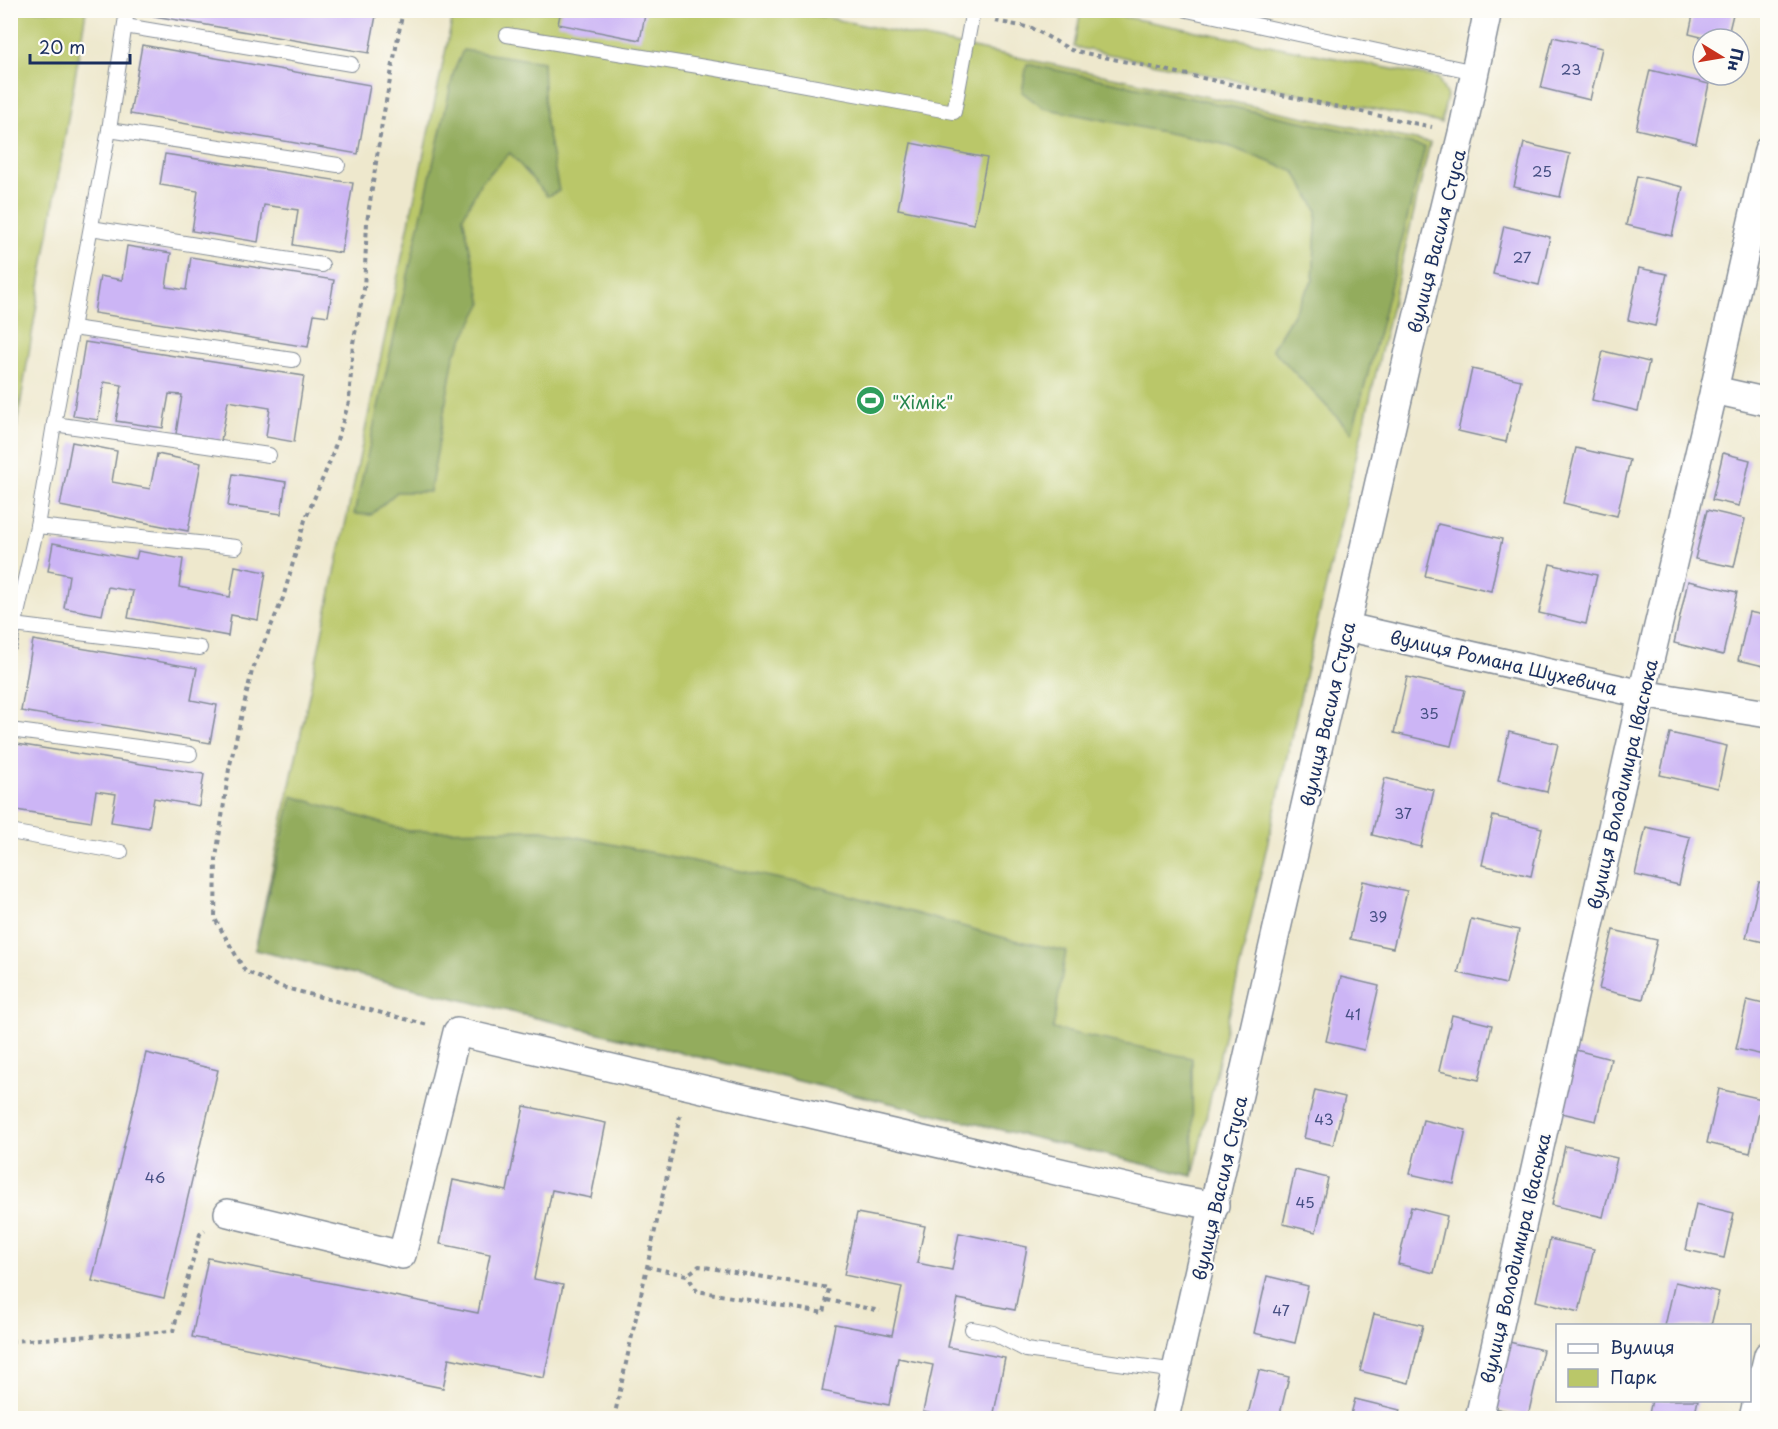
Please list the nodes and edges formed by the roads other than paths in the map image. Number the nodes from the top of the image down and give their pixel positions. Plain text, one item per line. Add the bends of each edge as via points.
1 (128, 10) edge
2 (973, 10) edge
3 (1187, 10) edge
4 (1488, 10) edge
5 (125, 26) junction
6 (507, 35) dead end
7 (351, 64) dead end
8 (1475, 72) junction
9 (109, 130) junction
10 (1767, 150) edge
11 (338, 165) dead end
12 (92, 228) junction
13 (322, 265) dead end
14 (73, 328) junction
15 (293, 360) dead end
16 (1714, 390) junction
17 (1767, 402) edge
18 (54, 424) junction
19 (269, 454) dead end
20 (38, 526) junction
21 (236, 547) dead end
22 (14, 625) junction
23 (1347, 627) junction
24 (10, 645) edge
25 (200, 648) dead end
26 (1642, 694) junction
27 (1767, 714) edge
28 (10, 730) edge
29 (190, 754) dead end
30 (10, 832) edge
31 (121, 852) dead end
32 (1215, 1206) junction
33 (228, 1213) road end
34 (972, 1329) dead end
35 (1767, 1355) edge
36 (1176, 1371) junction
37 (1165, 1419) edge
38 (1479, 1419) edge
39 (1753, 1419) edge

1 - 5 lane
2 - 6 lane via 954,112
3 - 8 lane
4 - 8 street, вулиця Василя Стуса
5 - 7 lane
5 - 9 lane
8 - 23 street, вулиця Василя Стуса
9 - 11 lane
9 - 12 lane
10 - 16 street, вулиця Володимира Івасюка
12 - 13 lane
12 - 14 lane
14 - 15 lane
14 - 18 lane
16 - 17 street
16 - 26 street, вулиця Володимира Івасюка
18 - 19 lane
18 - 20 lane
20 - 21 lane
20 - 22 lane
22 - 24 lane
22 - 25 lane
23 - 26 street, вулиця Романа Шухевича
23 - 32 street, вулиця Василя Стуса
26 - 27 street, вулиця Романа Шухевича
26 - 38 street, вулиця Володимира Івасюка
28 - 29 lane
30 - 31 lane
32 - 33 street via 457,1032 402,1255
32 - 36 street, вулиця Василя Стуса
34 - 36 lane via 993,1333 1026,1350
35 - 39 street
36 - 37 street, вулиця Василя Стуса

